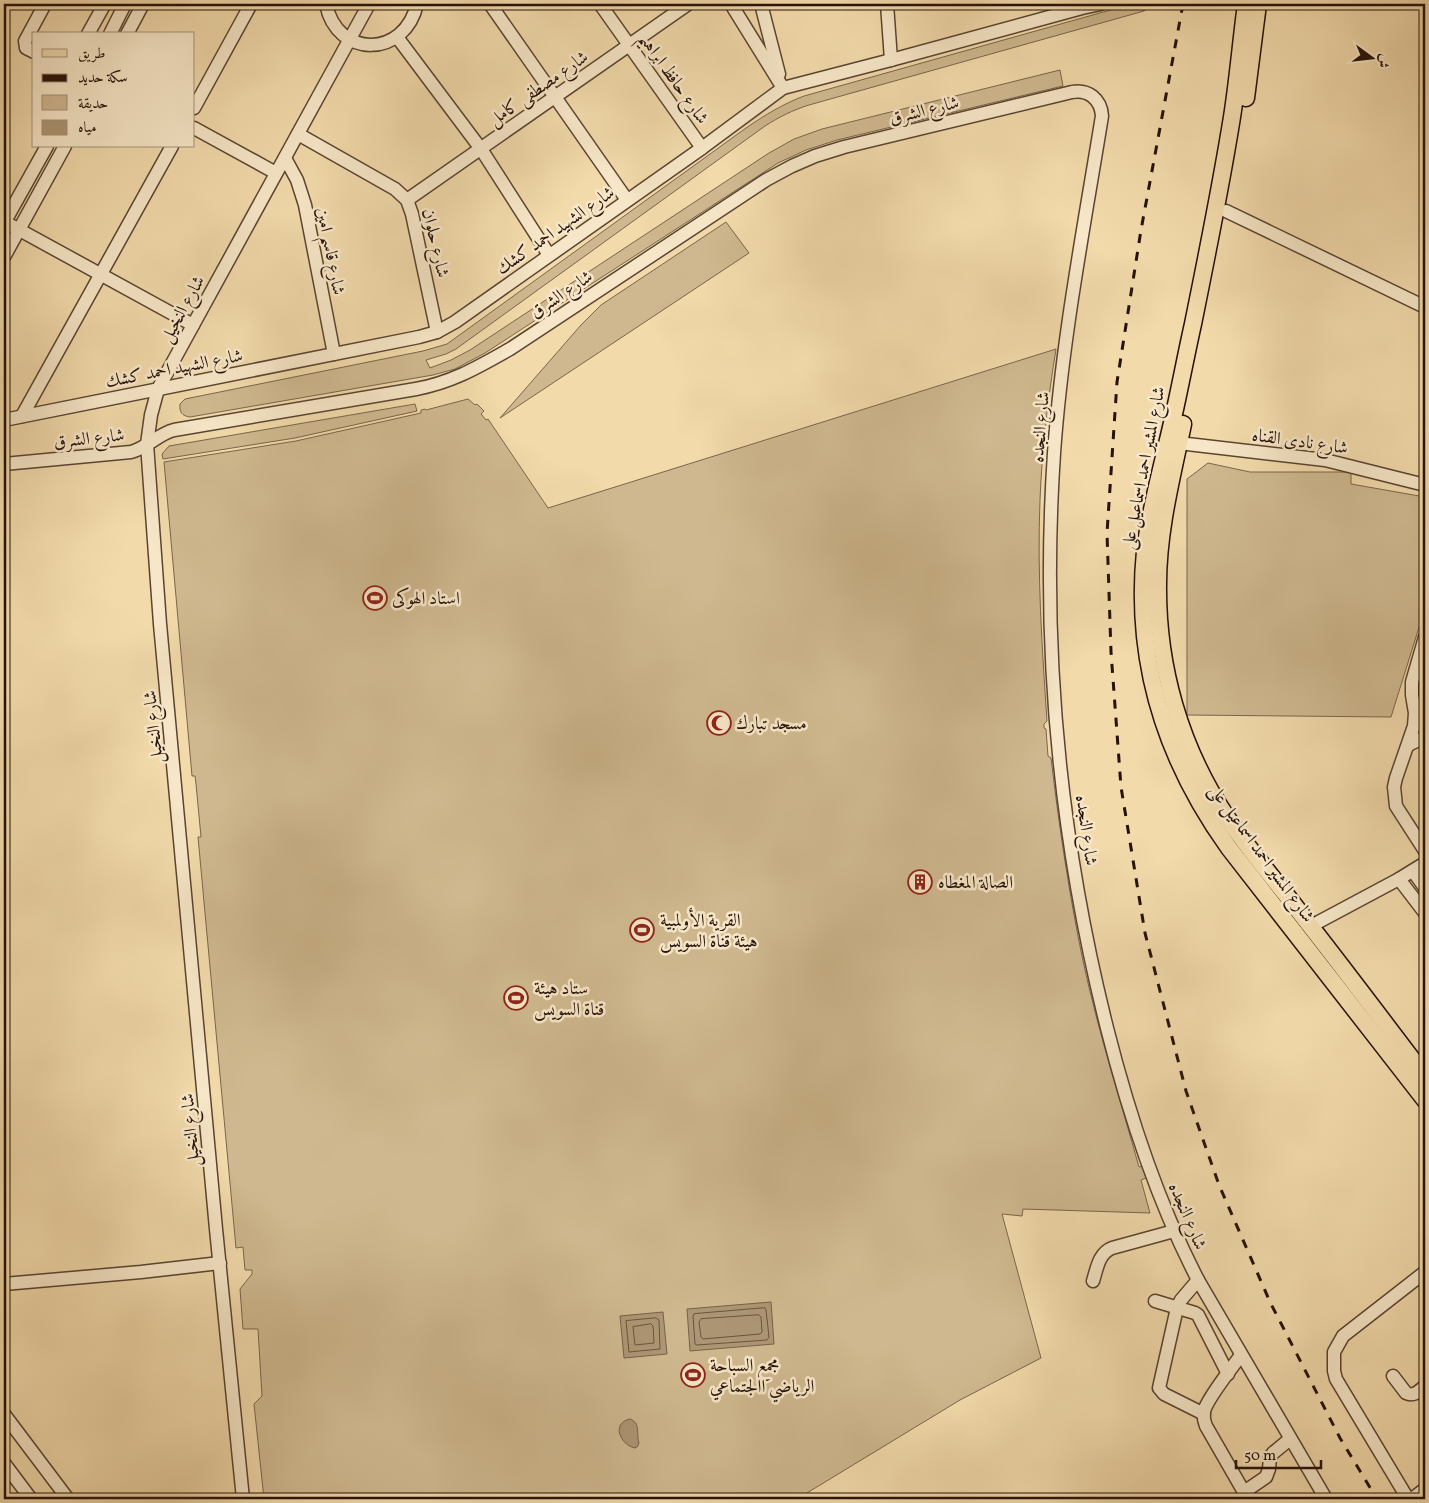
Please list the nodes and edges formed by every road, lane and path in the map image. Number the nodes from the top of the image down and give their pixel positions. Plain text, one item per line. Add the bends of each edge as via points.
1 (45, 4) edge
2 (103, 4) edge
3 (251, 4) edge
4 (326, 4) edge
5 (369, 4) edge
6 (417, 4) edge
7 (490, 4) edge
8 (600, 4) edge
9 (688, 4) edge
10 (731, 4) edge
11 (761, 4) edge
12 (888, 4) edge
13 (1101, 4) edge
14 (1246, 4) edge
15 (1258, 4) edge
16 (124, 6) edge
17 (1082, 6) edge
18 (140, 9) edge
19 (89, 32) edge
20 (111, 32) edge
21 (128, 32) edge
22 (397, 37) junction
23 (350, 40) junction
24 (630, 45) junction
25 (32, 51) edge
26 (891, 60) junction
27 (783, 88) junction
28 (556, 97) junction
29 (1240, 102) junction
30 (195, 106) edge
31 (1102, 116) joint
32 (195, 129) edge
33 (298, 134) junction
34 (46, 148) edge
35 (64, 148) edge
36 (171, 148) edge
37 (702, 148) junction
38 (481, 149) junction
39 (285, 158) junction
40 (276, 173) junction
41 (407, 200) junction
42 (627, 200) junction
43 (1226, 211) junction
44 (4, 222) edge
45 (19, 230) junction
46 (549, 255) junction
47 (4, 257) edge
48 (1209, 272) junction
49 (101, 275) junction
50 (1425, 306) edge
51 (193, 325) junction
52 (437, 332) junction
53 (334, 354) junction
54 (158, 389) junction
55 (22, 416) junction
56 (4, 420) edge
57 (1174, 442) junction
58 (148, 444) junction
59 (4, 464) edge
60 (1425, 485) edge
61 (1425, 637) edge
62 (1425, 738) edge
63 (1408, 745) junction
64 (1204, 796) junction
65 (1425, 851) edge
66 (1425, 863) edge
67 (1413, 871) junction
68 (1399, 879) junction
69 (1425, 888) edge
70 (1425, 913) edge
71 (1311, 926) junction
72 (1424, 1072) edge
73 (1425, 1100) edge
74 (1174, 1230) junction
75 (220, 1263) junction
76 (1423, 1277) edge
77 (1198, 1280) junction
78 (1093, 1281) dead end
79 (4, 1284) edge
80 (1155, 1301) dead end
81 (1177, 1308) junction
82 (1242, 1355) junction
83 (1228, 1374) junction
84 (1393, 1376) dead end
85 (1425, 1386) edge
86 (4, 1414) edge
87 (1204, 1414) junction
88 (1290, 1439) junction
89 (4, 1463) edge
90 (1318, 1486) junction
91 (1425, 1489) edge
92 (1246, 1495) edge
93 (31, 1499) edge
94 (68, 1499) edge
95 (243, 1499) edge
96 (1314, 1499) edge
97 (1326, 1499) edge
98 (1410, 1499) edge

1 - 25 street via 25,41 26,48
2 - 19 street
3 - 30 street
4 - 23 street via 333,24
5 - 23 street, شارع النخيل
6 - 22 street via 411,22
7 - 28 street
8 - 24 street, شارع حافظ ابراهيم
9 - 24 street, شارع مصطفى كامل
10 - 27 street
11 - 27 street
12 - 26 street
13 - 17 street, شارع الشهيد احمد كشك
14 - 29 main road, شارع المشير احمد اسماعيل على
15 - 29 main road, شارع المشير احمد اسماعيل على
16 - 18 street
16 - 20 street
17 - 26 street, شارع الشهيد احمد كشك
18 - 21 street
22 - 23 street via 374,45
22 - 38 street
23 - 33 street, شارع النخيل
24 - 28 street, شارع مصطفى كامل
24 - 37 street, شارع حافظ ابراهيم
26 - 27 street, شارع الشهيد احمد كشك
27 - 37 street, شارع الشهيد احمد كشك
28 - 38 street, شارع مصطفى كامل
28 - 42 street
29 - 43 main road, شارع المشير احمد اسماعيل على
29 - 48 main road, شارع المشير احمد اسماعيل على
31 - 58 street, شارع الشرق via 1096,98 1077,91 815,156 750,190 510,349 459,377 416,389 174,430
31 - 74 street, شارع النجده via 1076,276 1054,450 1050,568 1053,686 1068,831 1103,1012 1151,1172
32 - 40 street
33 - 39 street, شارع النخيل
33 - 41 street, شارع حلوان via 395,189
34 - 44 street
35 - 45 street
36 - 49 street
37 - 42 street, شارع الشهيد احمد كشك
38 - 41 street, شارع مصطفى كامل
38 - 46 street
39 - 40 street, شارع النخيل
39 - 53 street, شارع قاسم امين via 305,205
40 - 51 street, شارع النخيل
41 - 52 street, شارع حلوان
42 - 46 street, شارع الشهيد احمد كشك
43 - 48 main road, شارع المشير احمد اسماعيل على
43 - 50 street
44 - 45 street
45 - 47 street
45 - 49 street
46 - 52 street, شارع الشهيد احمد كشك
48 - 57 main road, شارع المشير احمد اسماعيل على
49 - 51 street
49 - 55 street
51 - 54 street, شارع النخيل
52 - 53 street, شارع الشهيد احمد كشك
53 - 54 street, شارع الشهيد احمد كشك
54 - 55 street, شارع الشهيد احمد كشك
54 - 58 street, شارع النخيل
55 - 56 street, شارع الشهيد احمد كشك
57 - 60 street, شارع نادى القناه via 1325,460
57 - 64 main road, شارع المشير احمد اسماعيل على via 1154,499 1145,551 1144,630 1158,708 1176,757
58 - 59 street, شارع الشرق via 131,452
58 - 75 street, شارع النخيل via 160,624
61 - 63 street via 1412,682 1415,720
62 - 63 street
63 - 65 street via 1396,778 1396,806
64 - 71 main road, شارع المشير احمد اسماعيل على
64 - 73 main road, شارع المشير احمد اسماعيل على via 1229,848
66 - 67 street
67 - 68 street
67 - 69 street
68 - 70 street
68 - 71 street
71 - 72 main road, شارع المشير احمد اسماعيل على
74 - 77 street, شارع النجده
74 - 78 street via 1106,1251
75 - 79 street
75 - 95 street, شارع النخيل
76 - 98 street via 1343,1336 1333,1361 1336,1379
77 - 81 street
77 - 82 street, شارع النجده
80 - 81 street
81 - 83 street via 1195,1313 1201,1319
81 - 87 street via 1159,1388 1164,1394
82 - 83 street
82 - 88 street, شارع النجده
83 - 87 street
84 - 85 street via 1408,1394 1417,1393
86 - 94 street
87 - 92 street via 1206,1426
88 - 90 street, شارع النجده
88 - 92 street via 1273,1453 1266,1477
89 - 93 street
90 - 96 street
90 - 97 street, شارع النجده
91 - 98 street

